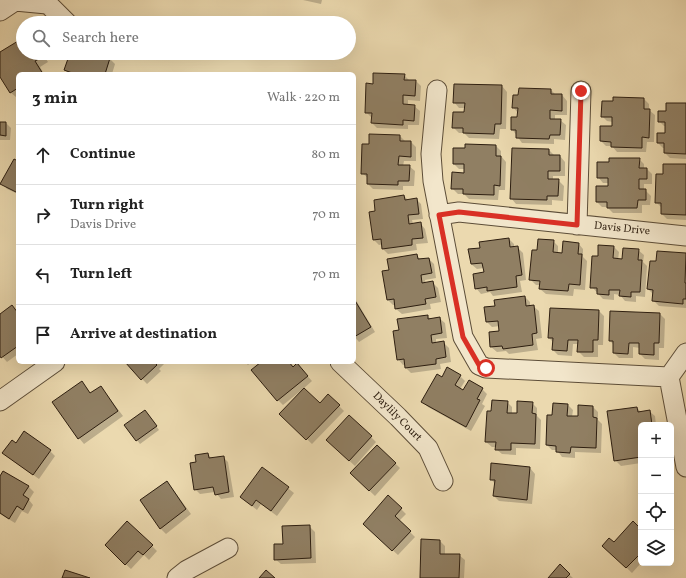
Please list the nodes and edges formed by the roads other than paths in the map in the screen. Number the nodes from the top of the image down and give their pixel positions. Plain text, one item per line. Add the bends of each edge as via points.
1 (45, 2) edge
2 (0, 11) edge
3 (60, 16) edge
4 (437, 90) dead end
5 (581, 91) dead end
6 (439, 215) junction
7 (577, 225) junction
8 (686, 236) edge
9 (686, 353) edge
10 (52, 364) edge
11 (342, 364) edge
12 (669, 377) junction
13 (0, 401) edge
14 (686, 467) edge
15 (443, 481) dead end
16 (228, 548) dead end
17 (177, 578) edge

1 - 2 street via 15,1
1 - 3 street
4 - 6 street via 432,154 433,181
5 - 7 street
6 - 7 street, Davis Drive via 459,212
6 - 12 street via 463,337 479,365 486,368
7 - 8 street, Davis Drive
9 - 12 street
10 - 13 street
11 - 15 street, Daylily Court via 428,448
12 - 14 street
16 - 17 street

